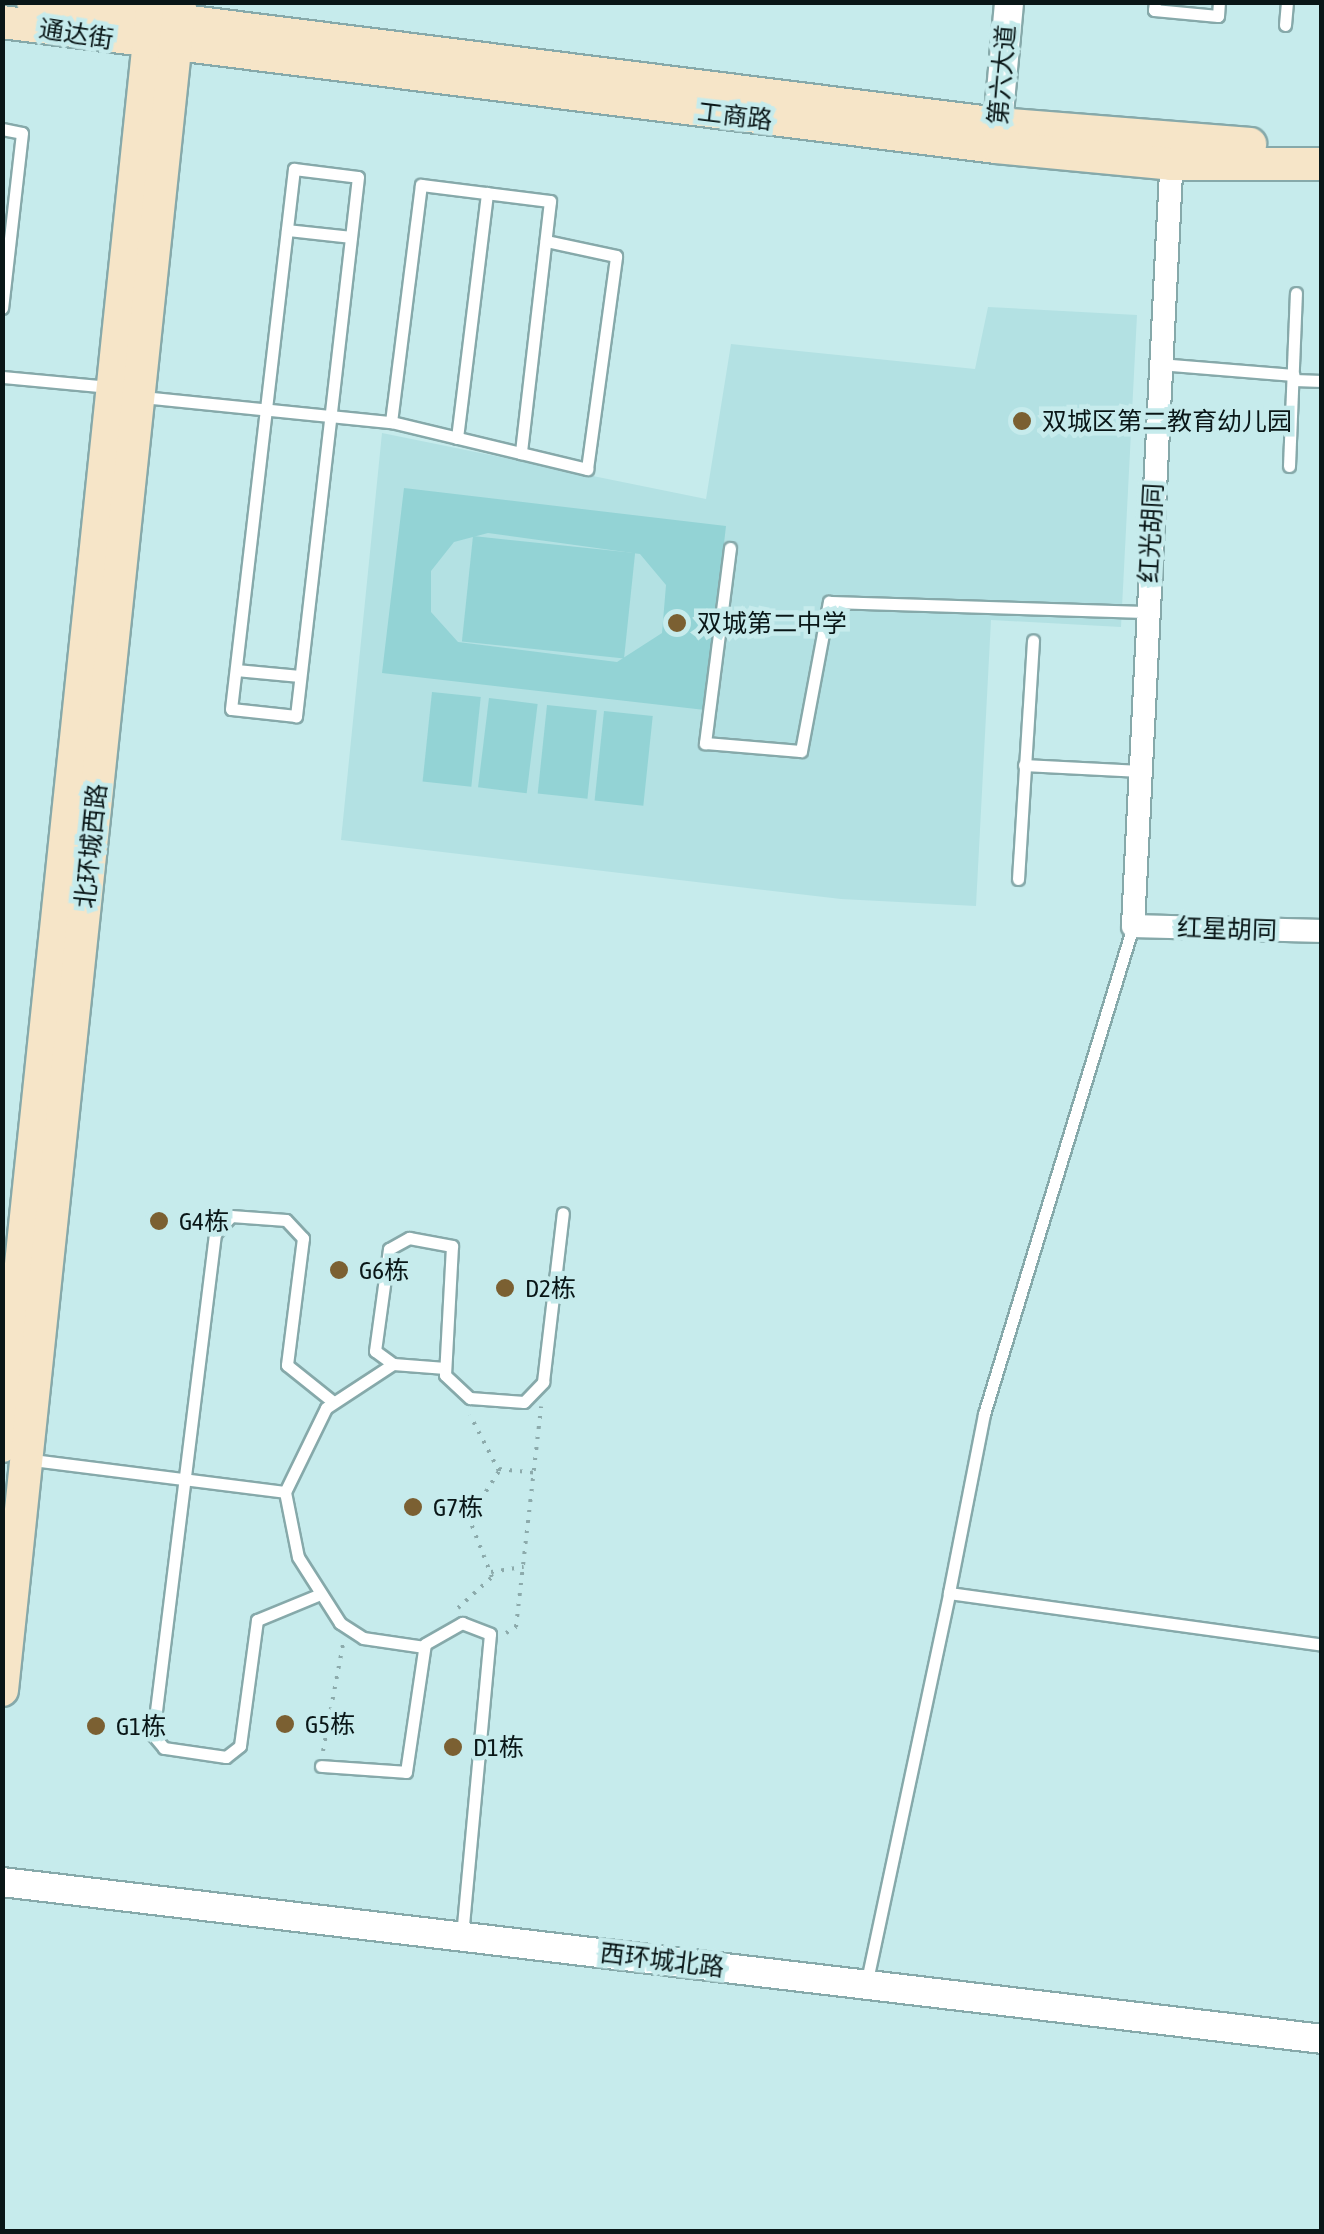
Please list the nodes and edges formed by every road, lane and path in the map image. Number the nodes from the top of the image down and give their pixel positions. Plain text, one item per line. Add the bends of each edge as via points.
1 (33, 2) edge
2 (1009, 2) edge
3 (1155, 2) edge
4 (1219, 2) edge
5 (1288, 2) edge
6 (2, 22) edge
7 (165, 24) edge
8 (1285, 25) dead end
9 (2, 129) edge
10 (996, 136) junction
11 (1322, 142) edge
12 (1172, 152) junction
13 (1322, 164) edge
14 (487, 193) junction
15 (287, 230) junction
16 (351, 237) junction
17 (546, 241) junction
18 (1296, 293) dead end
19 (2, 308) edge
20 (1159, 364) junction
21 (2, 377) edge
22 (1294, 377) junction
23 (1322, 381) edge
24 (126, 392) junction
25 (266, 410) junction
26 (330, 416) junction
27 (391, 422) junction
28 (457, 438) junction
29 (522, 453) junction
30 (1289, 466) dead end
31 (730, 548) dead end
32 (1147, 612) junction
33 (1033, 640) dead end
34 (236, 670) junction
35 (300, 676) junction
36 (1024, 766) junction
37 (1140, 771) junction
38 (1018, 879) dead end
39 (1133, 926) junction
40 (1322, 931) edge
41 (563, 1214) dead end
42 (393, 1364) junction
43 (445, 1368) junction
44 (469, 1397) junction
45 (533, 1398) junction
46 (332, 1401) junction
47 (10, 1454) edge
48 (499, 1469) junction
49 (536, 1473) junction
50 (185, 1479) junction
51 (285, 1492) junction
52 (524, 1567) junction
53 (491, 1572) junction
54 (949, 1594) junction
55 (318, 1595) junction
56 (449, 1626) junction
57 (351, 1632) junction
58 (493, 1640) junction
59 (1322, 1645) edge
60 (424, 1647) junction
61 (2, 1690) edge
62 (321, 1766) joint
63 (2, 1882) edge
64 (462, 1936) junction
65 (866, 1985) junction
66 (1322, 2039) edge

1 - 7 main road, 通达街
2 - 10 street, 第六大道
3 - 4 lane via 1154,10 1218,16
5 - 8 lane
6 - 7 main road, 通达街
7 - 10 main road, 工商路
7 - 24 main road, 北环城西路
9 - 19 lane via 22,133
10 - 12 main road, 工商路
11 - 12 main road, 工商路
12 - 13 main road, 工商路
12 - 20 street, 红光胡同
14 - 17 lane via 550,201
14 - 27 lane via 421,184
14 - 28 lane
15 - 16 lane
15 - 16 lane via 294,169 358,176
15 - 25 lane
16 - 26 lane
17 - 29 lane
17 - 29 lane via 616,256 586,469
18 - 22 lane
20 - 22 lane
20 - 32 street, 红光胡同
21 - 24 lane
22 - 23 lane
22 - 30 lane
24 - 25 lane
24 - 47 main road, 北环城西路
25 - 26 lane
25 - 34 lane
26 - 27 lane
26 - 35 lane
27 - 28 lane
28 - 29 lane
31 - 32 lane via 705,743 801,752 829,602
32 - 37 street, 红光胡同
33 - 36 lane
34 - 35 lane
34 - 35 lane via 232,709 296,716
36 - 37 lane
36 - 38 lane
37 - 39 street, 红光胡同
39 - 40 street, 红星胡同
39 - 54 lane via 984,1414
41 - 45 lane via 543,1382
42 - 43 lane
42 - 43 lane via 374,1343 386,1254 409,1238 446,1242 456,1253
42 - 46 lane
43 - 44 lane
44 - 45 lane
44 - 48 path via 476,1437
45 - 49 path via 544,1409
46 - 50 lane via 287,1365 303,1238 286,1220 231,1216 215,1234
46 - 51 lane
47 - 50 lane
47 - 61 main road, 北环城西路
48 - 49 path
48 - 53 path via 469,1518
49 - 52 path
50 - 51 lane
50 - 55 lane via 153,1736 164,1748 226,1757 240,1746 257,1620
51 - 55 lane via 298,1557
52 - 53 path
52 - 58 path via 516,1627
53 - 56 path
54 - 59 lane
54 - 65 lane
55 - 57 lane
56 - 58 lane via 477,1626
56 - 60 lane
57 - 60 lane
57 - 62 path via 334,1657
58 - 64 lane
60 - 62 lane via 406,1772
63 - 64 street, 西环城北路
64 - 65 street, 西环城北路
65 - 66 street, 西环城北路

